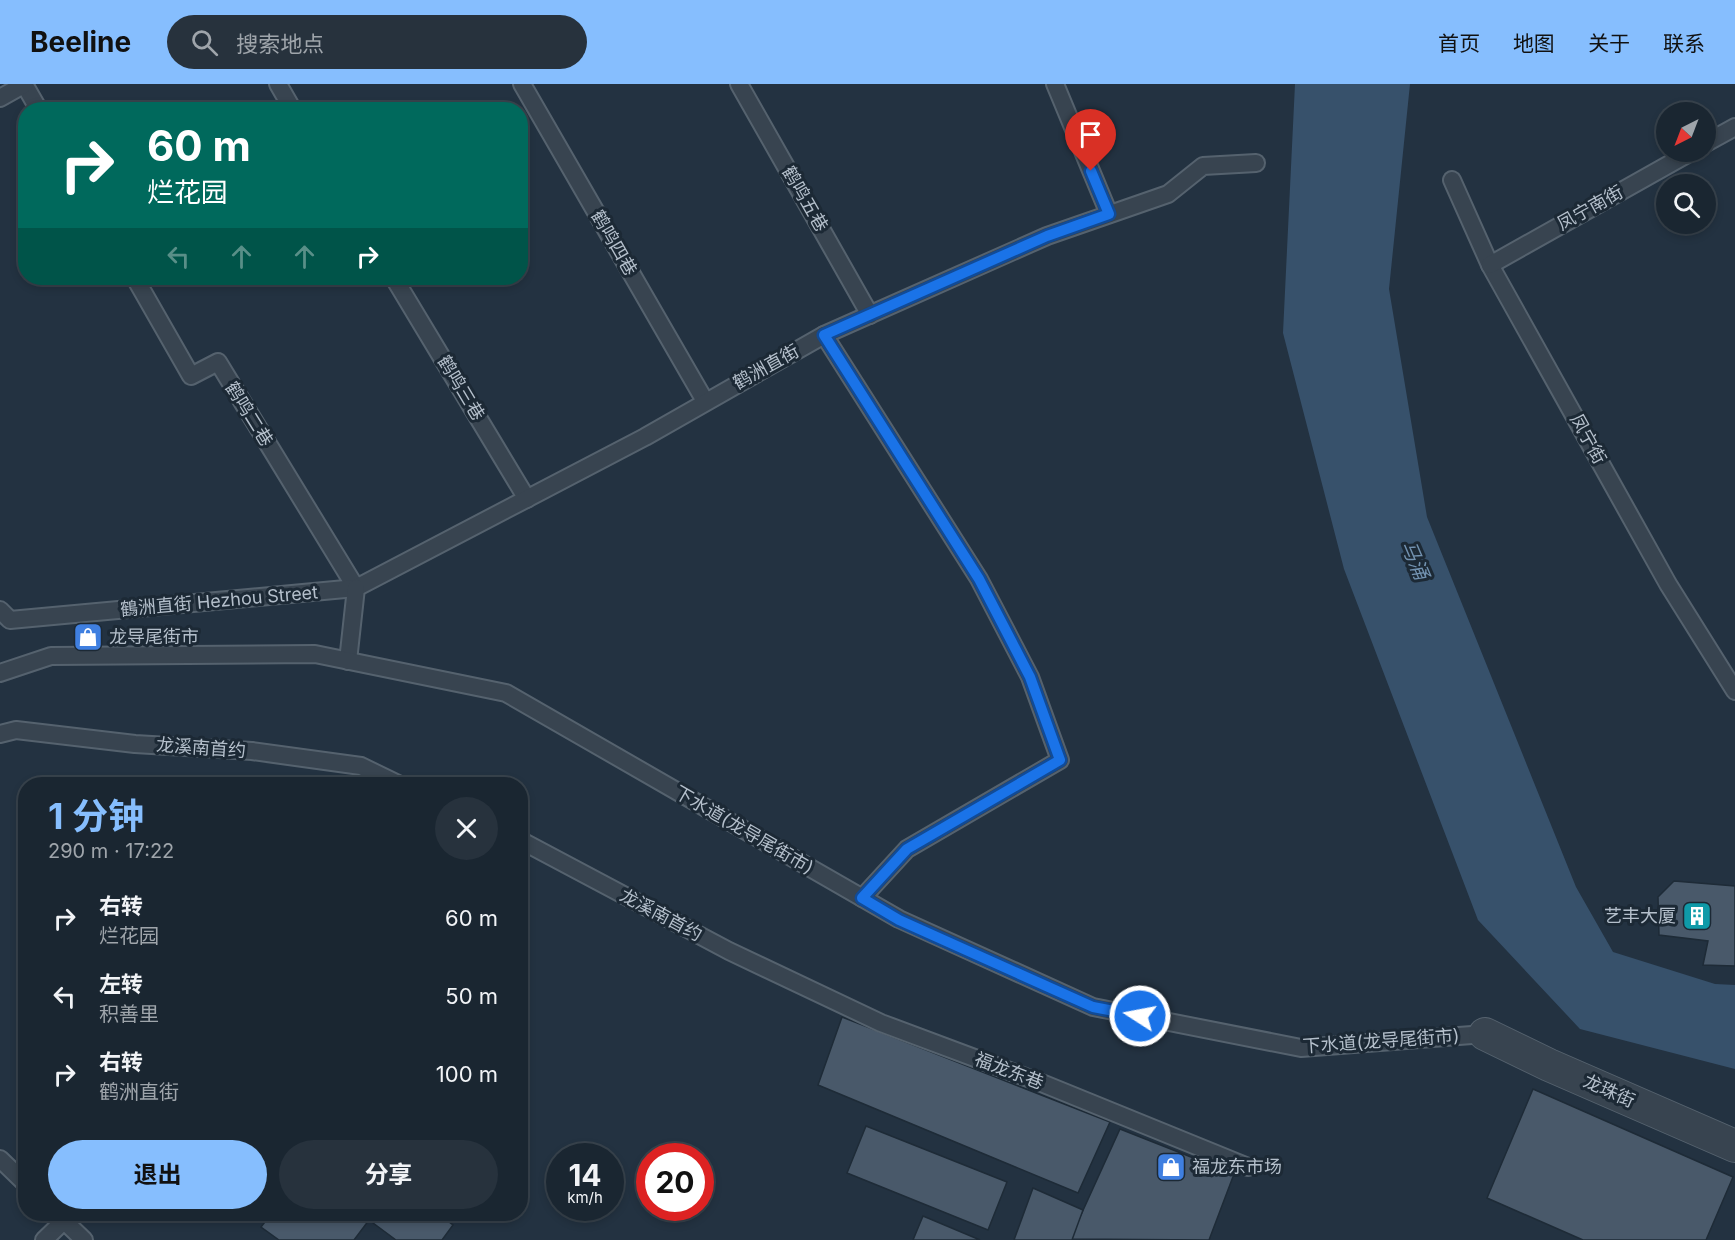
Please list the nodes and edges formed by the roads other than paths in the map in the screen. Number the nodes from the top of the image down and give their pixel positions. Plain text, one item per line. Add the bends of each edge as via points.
1 (25, 84) edge
2 (278, 84) edge
3 (522, 84) edge
4 (739, 84) edge
5 (1055, 84) edge
6 (0, 98) edge
7 (35, 102) edge
8 (288, 102) edge
9 (1735, 127) edge
10 (1716, 137) edge
11 (1673, 162) edge
12 (1257, 163) dead end
13 (1452, 180) dead end
14 (1109, 214) junction
15 (1490, 265) junction
16 (139, 285) edge
17 (398, 285) edge
18 (870, 315) junction
19 (824, 335) junction
20 (705, 401) junction
21 (527, 499) junction
22 (357, 588) junction
23 (5, 615) edge
24 (348, 661) junction
25 (0, 673) edge
26 (1735, 691) edge
27 (0, 734) edge
28 (384, 777) edge
29 (528, 844) edge
30 (862, 898) junction
31 (772, 971) joint
32 (1485, 1034) joint
33 (1735, 1146) edge
34 (0, 1160) edge
35 (1248, 1167) dead end
36 (18, 1177) edge
37 (60, 1221) edge
38 (68, 1221) edge
39 (44, 1240) edge
40 (84, 1240) edge

1 - 6 lane
1 - 7 lane
2 - 8 lane
3 - 20 lane, 鹤鸣四巷
4 - 18 lane, 鹤鸣五巷
5 - 14 lane
9 - 10 lane
11 - 15 lane, 凤宁南街
12 - 14 lane, 鹤洲直街 via 1203,166 1168,194
13 - 15 lane, 凤宁街
14 - 18 lane, 鹤洲直街 via 1047,236
15 - 26 lane, 凤宁街 via 1668,584
16 - 22 lane, 鹤鸣二巷 via 191,376 218,363
17 - 21 lane, 鹤鸣三巷
18 - 19 lane, 鹤洲直街
19 - 20 lane, 鹤洲直街
19 - 30 lane via 979,579 1030,677 1060,760 907,849
20 - 21 lane, 鹤洲直街
21 - 22 lane, 鹤洲直街
22 - 23 lane, 鶴洲直街 Hezhou Street
22 - 24 lane
24 - 25 lane, 下水道(龙导尾街市) via 315,654 51,656
24 - 30 lane, 下水道(龙导尾街市) via 506,693
27 - 28 lane, 龙溪南首约 via 16,730 135,744 252,751 361,766
29 - 31 lane, 龙溪南首约
30 - 32 lane, 下水道(龙导尾街市) via 899,920 1093,1007 1301,1048
31 - 35 lane, 福龙东巷 via 881,1023
32 - 33 street, 龙珠街
34 - 36 lane
37 - 39 lane
38 - 40 lane

